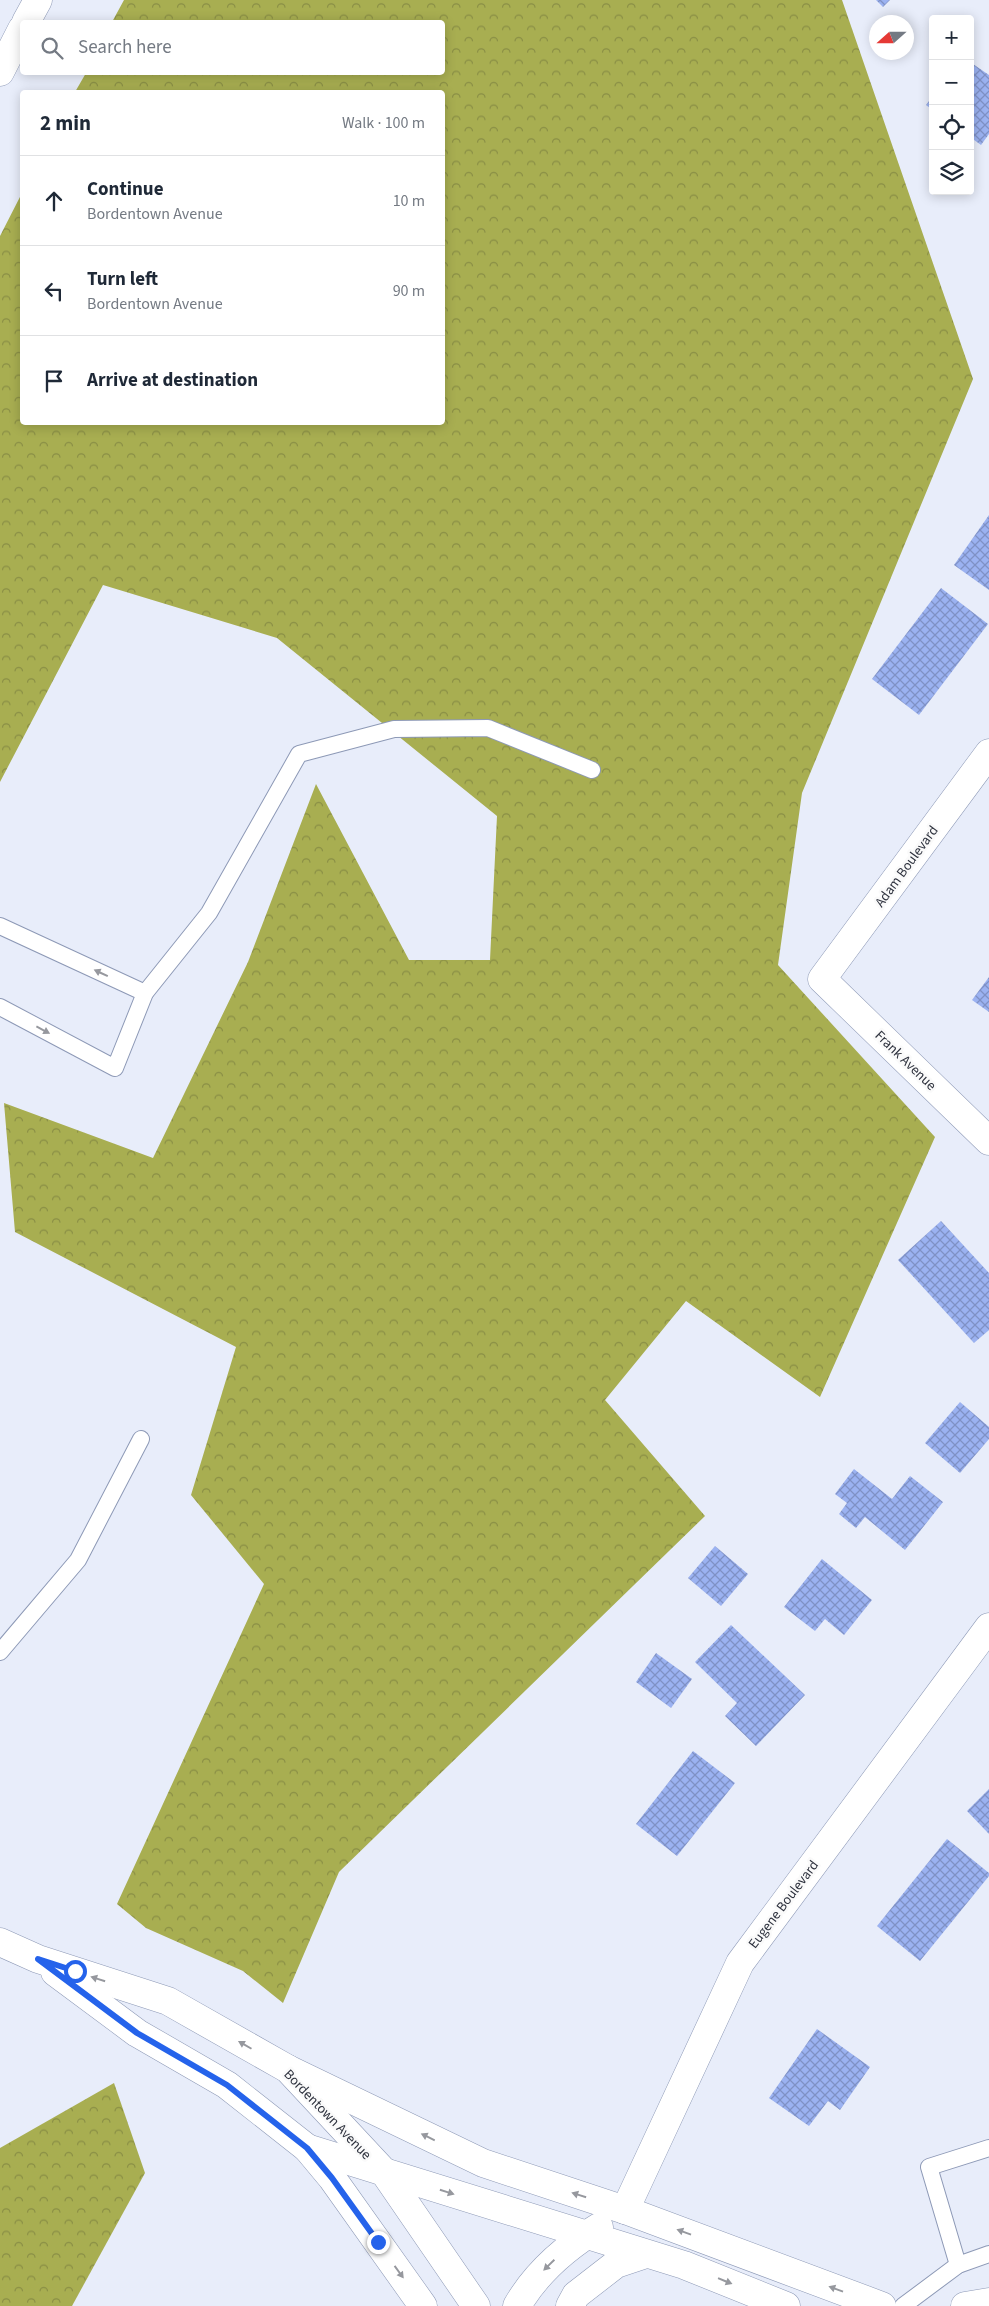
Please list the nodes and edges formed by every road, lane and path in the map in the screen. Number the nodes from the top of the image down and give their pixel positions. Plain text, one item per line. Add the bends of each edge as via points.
1 (38, 0) edge
2 (27, 20) edge
3 (20, 33) edge
4 (0, 72) edge
5 (989, 753) edge
6 (592, 770) dead end
7 (0, 926) edge
8 (822, 979) joint
9 (145, 993) junction
10 (0, 1006) edge
11 (989, 1141) edge
12 (141, 1439) dead end
13 (989, 1627) edge
14 (0, 1652) edge
15 (0, 1942) edge
16 (38, 1959) junction
17 (288, 2069) junction
18 (307, 2148) junction
19 (989, 2148) edge
20 (384, 2172) junction
21 (626, 2210) junction
22 (587, 2235) junction
23 (646, 2254) junction
24 (989, 2254) edge
25 (958, 2264) junction
26 (989, 2302) edge
27 (423, 2306) edge
28 (476, 2306) edge
29 (517, 2306) edge
30 (570, 2306) edge
31 (786, 2306) edge
32 (882, 2306) edge
33 (903, 2306) edge
34 (965, 2306) edge

1 - 2 main road
3 - 4 main road
5 - 8 main road, Adam Boulevard
6 - 9 lane via 488,728 394,729 299,754 209,913
9 -> 7 lane
8 - 11 main road, Frank Avenue
10 -> 9 lane via 115,1068
12 - 14 lane via 78,1560
13 - 21 main road, Eugene Boulevard via 740,1963
15 - 16 main road, Bordentown Avenue
17 -> 16 main road, Bordentown Avenue via 168,2001
16 - 18 main road, Bordentown Avenue via 137,2033 227,2085
17 - 20 main road, Bordentown Avenue
21 -> 17 main road via 483,2163
18 - 20 main road
18 -> 27 main road, Bordentown Avenue
19 - 25 lane via 929,2167
20 -> 22 main road
20 - 28 main road, Bordentown Avenue
21 - 22 main road
32 -> 21 main road
22 - 23 main road
22 -> 29 main road via 548,2266
23 - 30 main road via 616,2264 576,2295
23 -> 31 main road via 684,2265
24 - 25 lane
25 - 33 lane
26 - 34 main road

